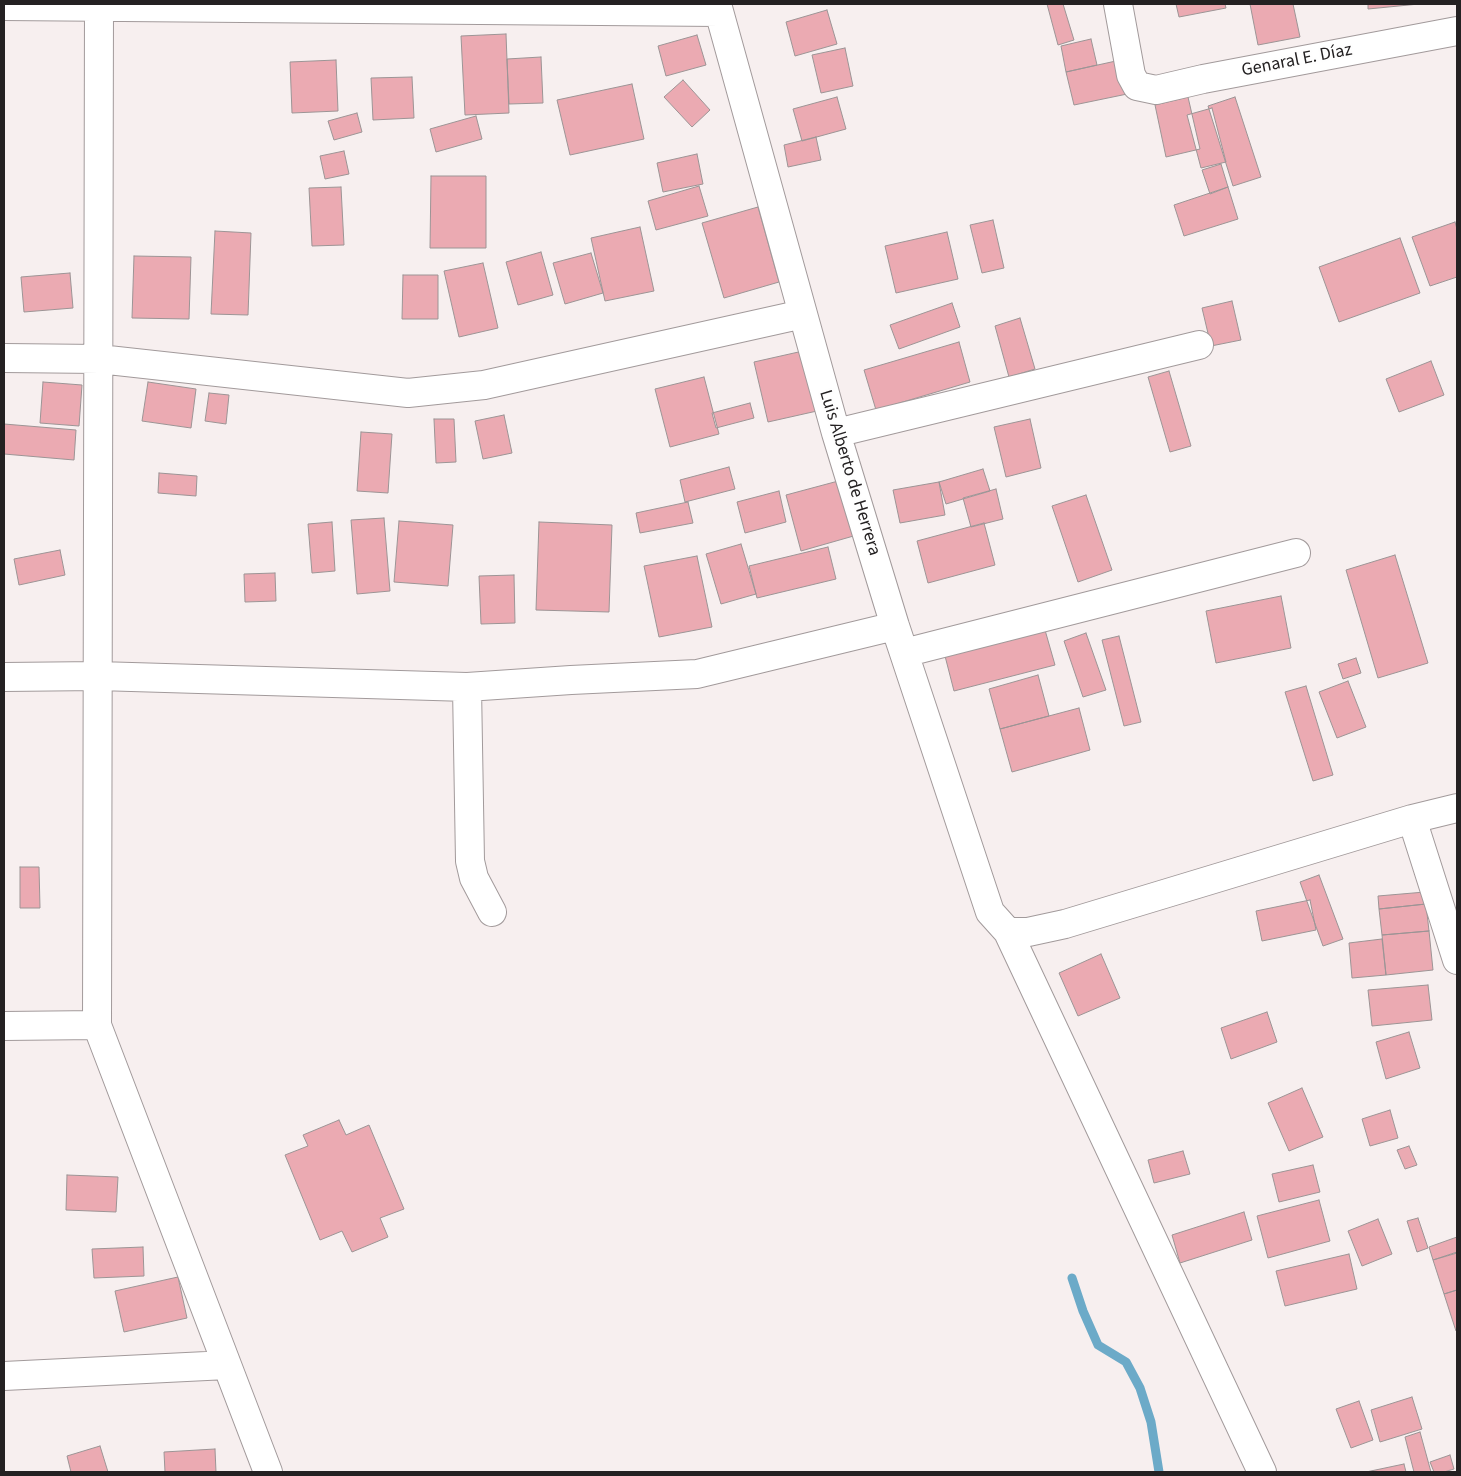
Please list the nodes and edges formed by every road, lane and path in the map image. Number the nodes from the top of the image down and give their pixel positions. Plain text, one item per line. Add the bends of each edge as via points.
1 (1118, 4) edge
2 (99, 5) edge
3 (4, 6) edge
4 (718, 8) edge
5 (1457, 31) edge
6 (803, 314) junction
7 (1199, 345) dead end
8 (4, 358) edge
9 (99, 359) junction
10 (836, 433) junction
11 (1296, 553) dead end
12 (895, 626) junction
13 (904, 652) junction
14 (98, 676) junction
15 (4, 677) edge
16 (467, 687) junction
17 (1457, 808) edge
18 (1412, 819) junction
19 (492, 912) dead end
20 (1008, 932) junction
21 (1457, 960) edge
22 (97, 1025) junction
23 (4, 1026) edge
24 (227, 1365) junction
25 (4, 1376) edge
26 (268, 1472) edge
27 (1262, 1472) edge

1 - 5 street, Genaral E. Díaz via 1131,76 1138,86 1156,90
2 - 3 street
2 - 4 street
2 - 9 street
4 - 6 street, Luis Alberto de Herrera
6 - 9 street via 484,386 408,393
6 - 10 street, Luis Alberto de Herrera
7 - 10 street
8 - 9 street
9 - 14 street
10 - 12 street, Luis Alberto de Herrera
11 - 13 street
12 - 13 street, Luis Alberto de Herrera
12 - 16 street via 697,674
13 - 20 street, Luis Alberto de Herrera via 990,912
14 - 15 street
14 - 16 street
14 - 22 street
16 - 19 street via 470,861 474,878
17 - 18 street
18 - 20 street via 1065,924 1028,932
18 - 21 street
20 - 27 street, Luis Alberto de Herrera
22 - 23 street
22 - 24 street
24 - 25 street
24 - 26 street

